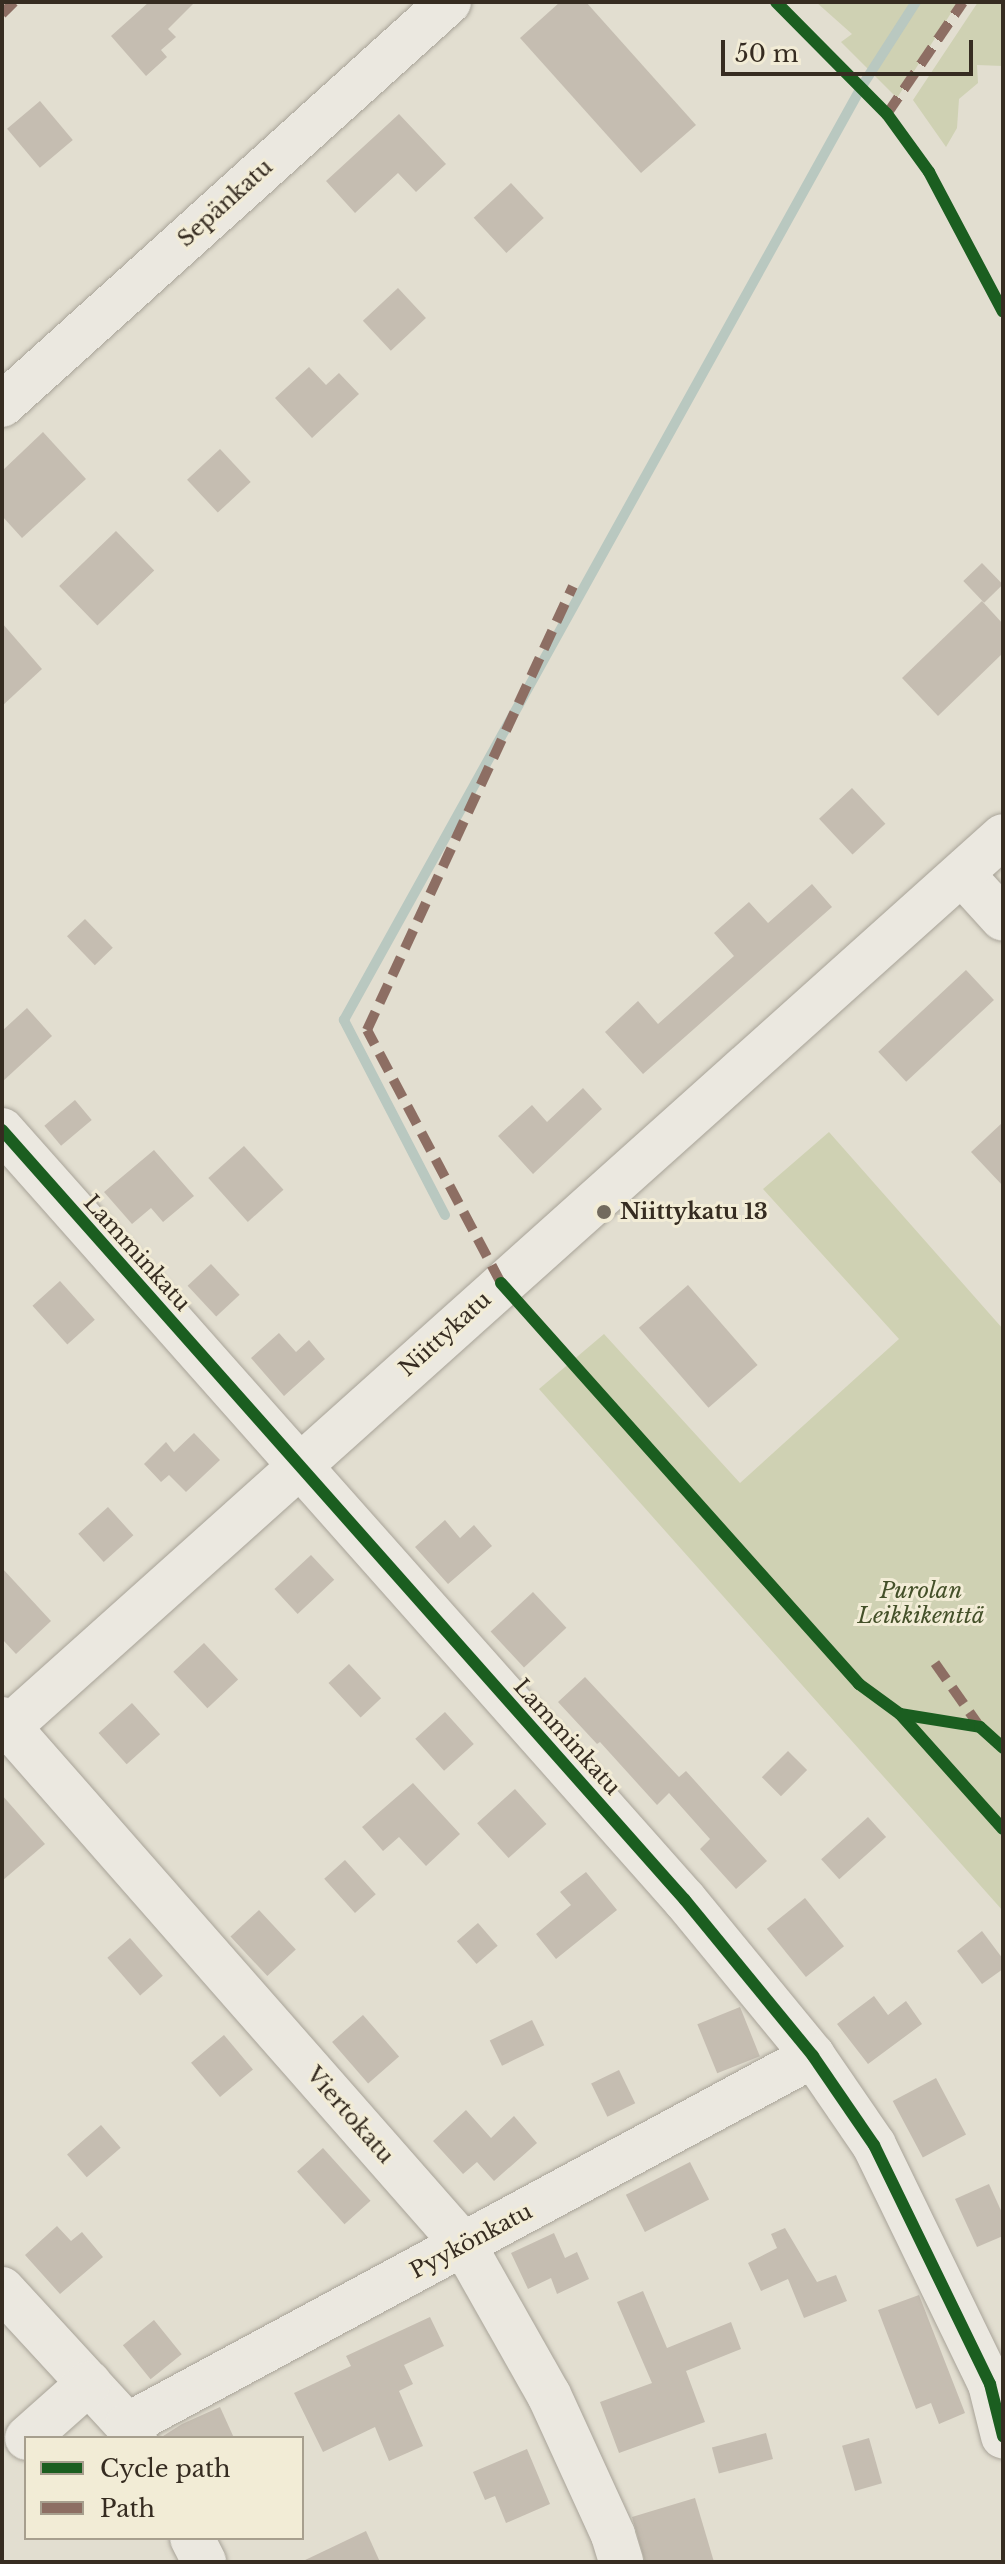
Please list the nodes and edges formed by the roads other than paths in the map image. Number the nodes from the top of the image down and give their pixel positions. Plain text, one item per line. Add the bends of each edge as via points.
1 (449, 2) edge
2 (2, 405) edge
3 (1003, 836) edge
4 (963, 875) junction
5 (1003, 919) edge
6 (2, 1130) edge
7 (299, 1466) junction
8 (4, 1726) edge
9 (813, 2056) junction
10 (464, 2245) junction
11 (2, 2289) edge
12 (89, 2383) junction
13 (131, 2431) edge
14 (29, 2436) edge
15 (1003, 2436) edge
16 (24, 2441) edge
17 (2, 2460) edge
18 (193, 2540) edge
19 (204, 2562) edge
20 (621, 2562) edge

1 - 2 street, Sepänkatu
3 - 4 street, Niittykatu
4 - 5 street
4 - 7 street, Niittykatu
6 - 7 street, Lamminkatu
7 - 8 street, Niittykatu
7 - 9 street, Lamminkatu via 685,1900
8 - 10 street, Viertokatu
9 - 10 street, Pyykönkatu
9 - 15 street, Lamminkatu via 874,2145 990,2384
10 - 13 street, Pyykönkatu
10 - 20 street, Viertokatu via 549,2395
11 - 12 street
12 - 13 street
12 - 14 street
16 - 17 street
18 - 19 street

